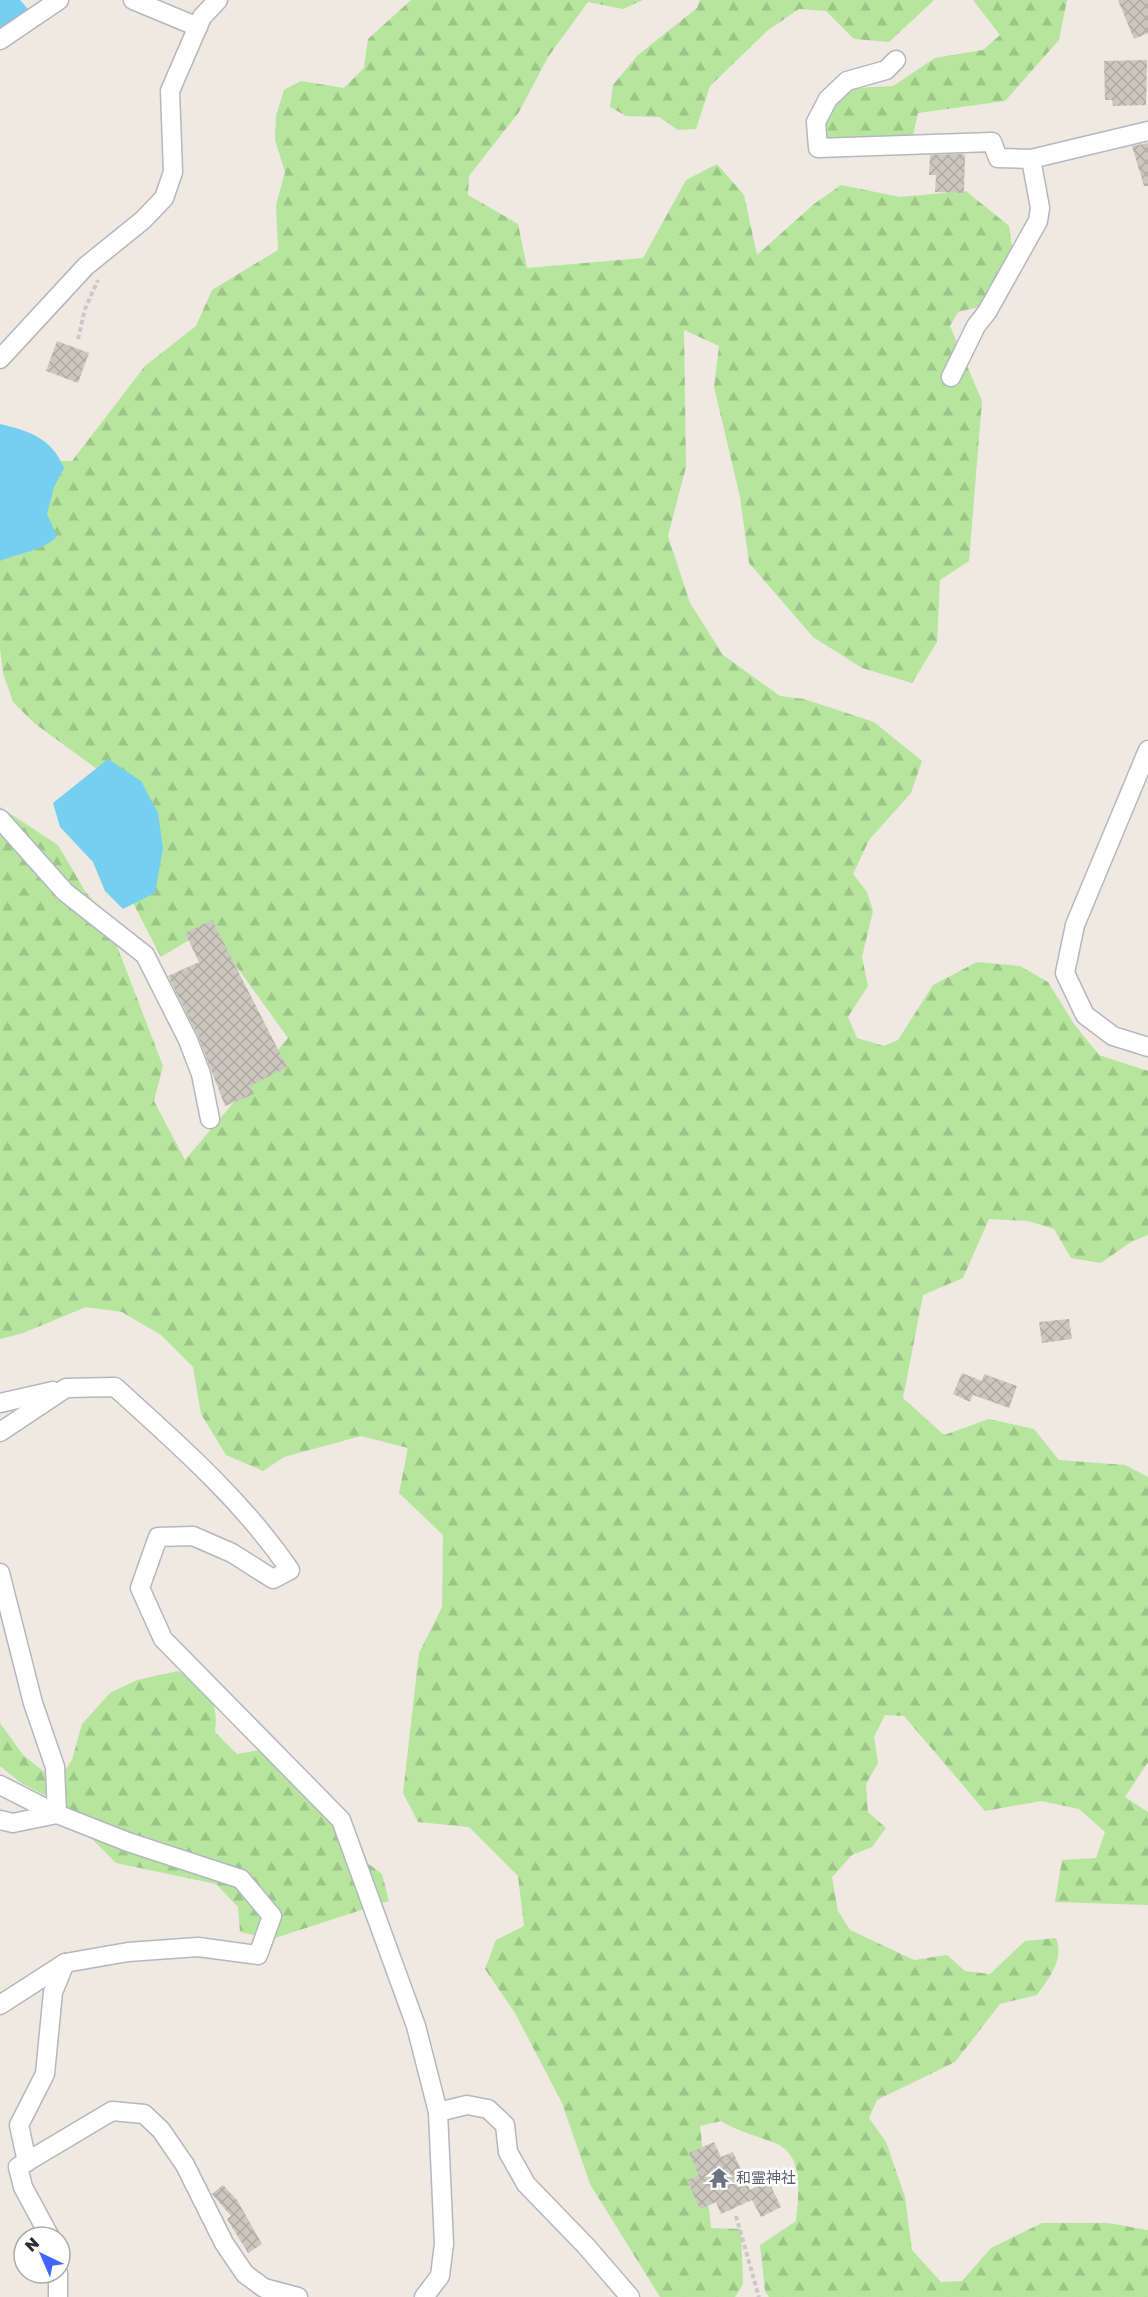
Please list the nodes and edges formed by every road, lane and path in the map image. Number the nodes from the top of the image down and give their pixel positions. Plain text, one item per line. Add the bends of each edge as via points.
1 (59, 0) edge
2 (133, 0) edge
3 (218, 0) edge
4 (198, 27) junction
5 (0, 40) edge
6 (896, 60) dead end
7 (1148, 131) edge
8 (1030, 159) junction
9 (99, 279) dead end
10 (78, 339) dead end
11 (0, 359) edge
12 (951, 376) dead end
13 (1148, 750) edge
14 (0, 819) edge
15 (1148, 1047) edge
16 (210, 1119) dead end
17 (66, 1388) junction
18 (0, 1403) edge
19 (0, 1432) edge
20 (0, 1574) edge
21 (0, 1785) edge
22 (57, 1814) junction
23 (0, 1820) edge
24 (65, 1963) junction
25 (0, 2005) edge
26 (438, 2112) junction
27 (27, 2162) junction
28 (736, 2216) dead end
29 (44, 2225) edge
30 (298, 2297) edge
31 (424, 2297) edge
32 (630, 2297) edge
33 (759, 2297) edge

1 - 5 street
2 - 4 street
3 - 4 street
4 - 11 street via 170,91 173,172 164,198 86,266
6 - 8 street via 886,70 847,81 828,99 816,122 818,148 992,142 998,158
7 - 8 street
8 - 12 street via 1040,208 1038,221
9 - 10 path via 85,309
13 - 15 street via 1075,925 1065,973 1085,1015 1113,1036
14 - 16 street via 65,892 145,955 188,1040 201,1074
17 - 18 street
17 - 19 street
17 - 26 street via 115,1387 203,1468 264,1533 290,1570 273,1579 232,1553 193,1536 158,1537 140,1588 163,1639 341,1820 416,2026
20 - 22 street via 33,1703 55,1767
21 - 22 street
22 - 23 street via 13,1823
22 - 24 street via 241,1879 272,1916 258,1954 198,1947 128,1952
24 - 25 street
24 - 27 street via 53,1992 45,2074 19,2125
26 - 31 street via 444,2244 440,2276
26 - 32 street via 467,2105 488,2109 504,2125 508,2152 526,2184
27 - 29 street via 18,2167 23,2187
27 - 30 street via 112,2111 144,2114 185,2165 224,2243 245,2274 264,2288
28 - 33 path

